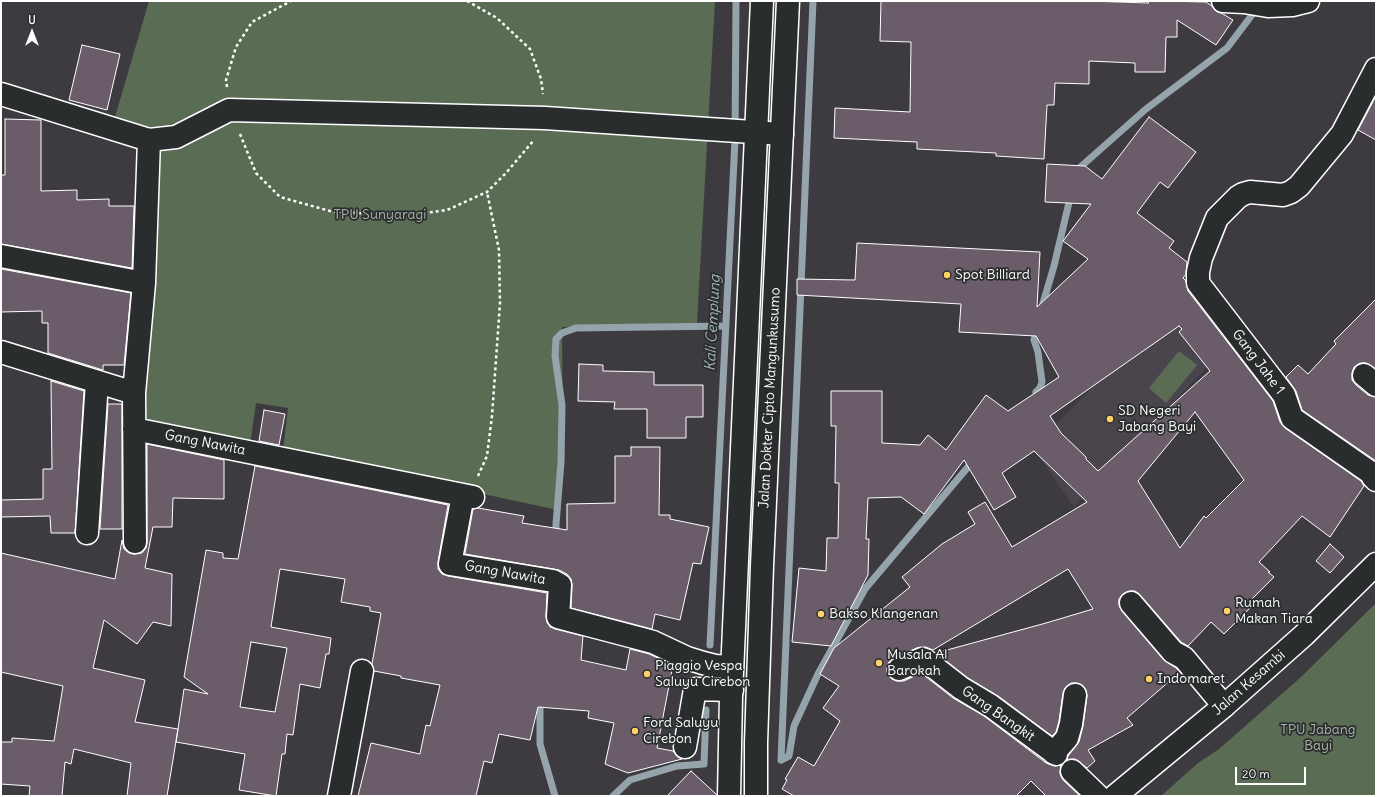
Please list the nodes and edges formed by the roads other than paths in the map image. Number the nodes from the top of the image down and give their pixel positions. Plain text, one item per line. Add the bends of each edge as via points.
1 (762, 1) edge
2 (788, 1) edge
3 (1234, 1) edge
4 (1308, 1) edge
5 (1376, 69) edge
6 (1, 94) edge
7 (740, 132) junction
8 (782, 134) junction
9 (149, 140) junction
10 (1, 256) edge
11 (144, 283) junction
12 (1, 352) edge
13 (97, 382) junction
14 (134, 393) junction
15 (134, 429) junction
16 (1376, 480) edge
17 (87, 533) dead end
18 (135, 542) dead end
19 (1376, 564) edge
20 (1131, 603) dead end
21 (732, 667) junction
22 (899, 669) dead end
23 (362, 671) dead end
24 (732, 690) junction
25 (1075, 695) dead end
26 (1224, 706) junction
27 (685, 747) dead end
28 (1072, 771) dead end
29 (340, 796) edge
30 (729, 796) edge
31 (756, 796) edge
32 (1098, 796) edge
33 (1116, 796) edge

1 - 7 street, Jalan Dokter Cipto Mangunkusumo
2 - 8 street, Jalan Dokter Cipto Mangunkusumo
3 - 4 street via 1268,6 1292,6
5 - 16 street, Gang Jahe 1 via 1342,134 1299,186 1283,195 1250,192 1243,194 1217,218 1198,272 1198,283 1284,395 1292,418 1371,473
6 - 9 street
7 - 8 street
7 - 9 street via 545,118 229,110 176,137
7 - 21 street, Jalan Dokter Cipto Mangunkusumo
8 - 31 street, Jalan Dokter Cipto Mangunkusumo via 762,559
9 - 11 street
10 - 11 street
11 - 14 street
12 - 13 street
13 - 14 street
13 - 17 street
14 - 15 street
15 - 18 street
15 - 21 street, Gang Nawita via 468,496 450,564 553,581 560,585 558,617 653,642 703,663
19 - 26 street, Jalan Kesambi via 1304,635
20 - 26 street via 1173,652 1184,658
21 - 24 street, Jalan Dokter Cipto Mangunkusumo
22 - 25 street, Gang Bangkit via 925,660 1055,754 1068,738
23 - 29 street
24 - 27 street via 695,689
24 - 30 street, Jalan Dokter Cipto Mangunkusumo
26 - 33 street, Jalan Kesambi
28 - 32 street

